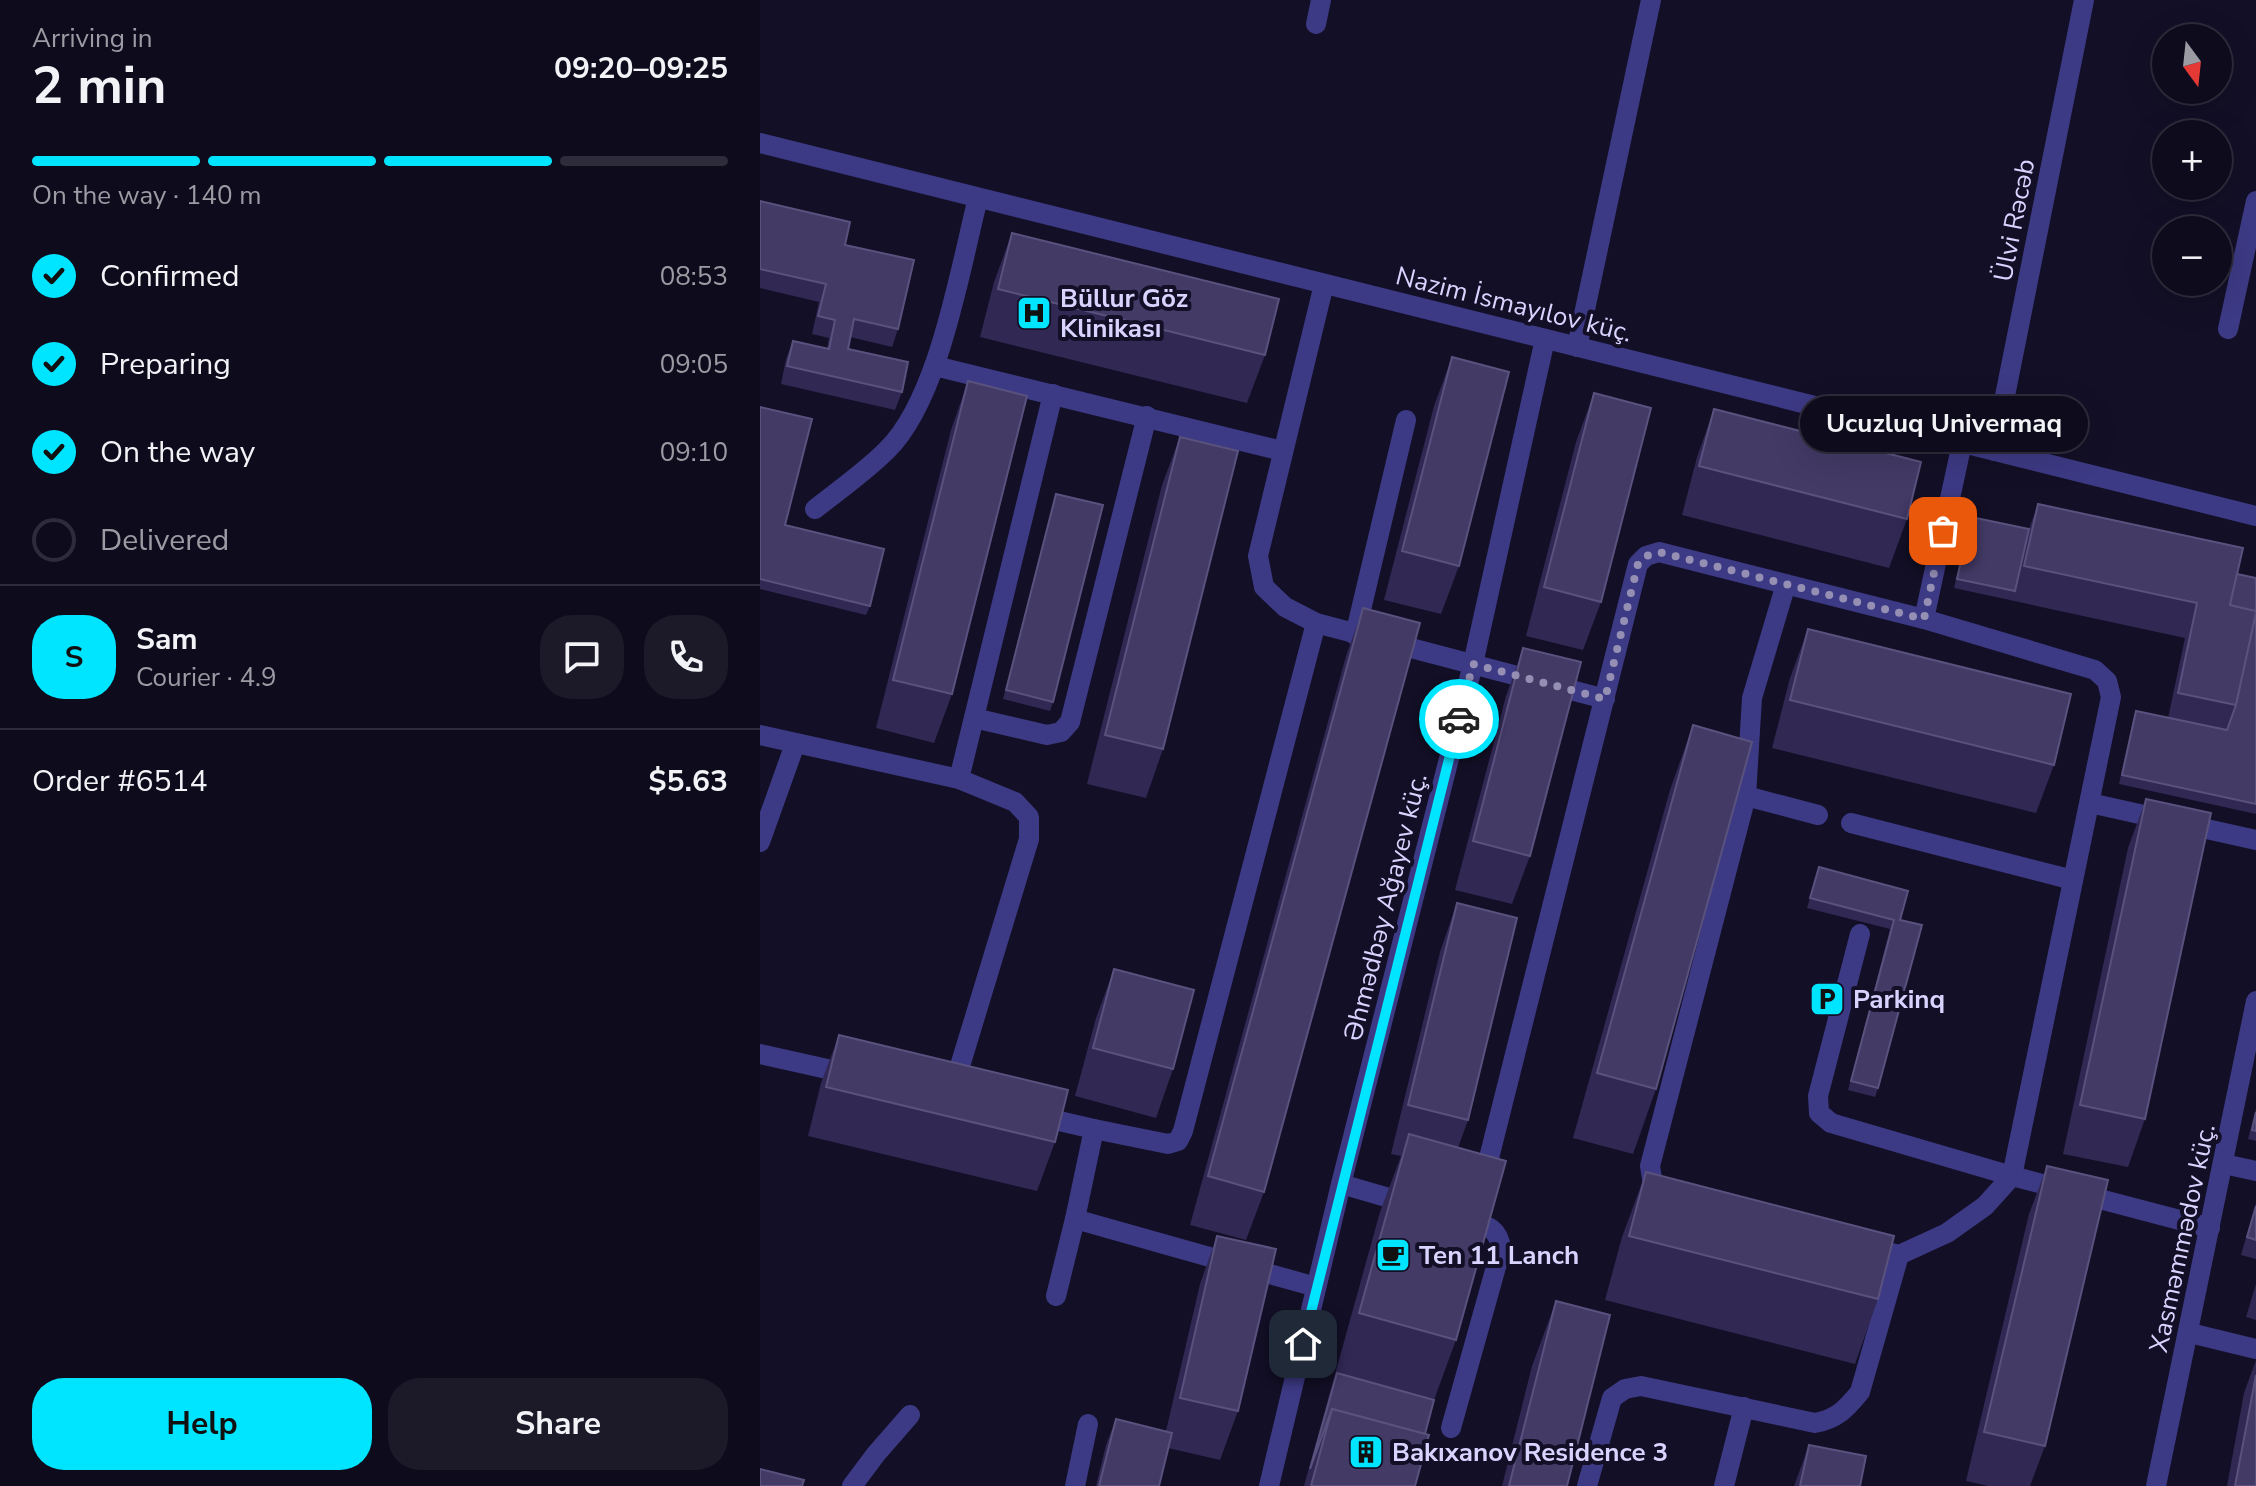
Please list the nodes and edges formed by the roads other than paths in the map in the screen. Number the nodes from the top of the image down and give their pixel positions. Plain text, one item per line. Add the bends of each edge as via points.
1 (1321, 0) edge
2 (1651, 0) edge
3 (2084, 0) edge
4 (1316, 24) dead end
5 (760, 143) edge
6 (978, 198) junction
7 (2256, 201) edge
8 (1324, 284) junction
9 (2228, 329) dead end
10 (1545, 339) junction
11 (1577, 347) junction
12 (935, 366) junction
13 (1053, 394) junction
14 (1147, 416) junction
15 (1406, 420) dead end
16 (1962, 443) junction
17 (1282, 451) junction
18 (1994, 451) junction
19 (815, 509) dead end
20 (2256, 516) edge
21 (1786, 584) junction
22 (1924, 619) junction
23 (1316, 623) junction
24 (1355, 635) junction
25 (1473, 664) junction
26 (1605, 699) junction
27 (974, 718) junction
28 (760, 735) edge
29 (795, 744) junction
30 (959, 779) junction
31 (1746, 796) junction
32 (2090, 803) junction
33 (1818, 815) dead end
34 (1851, 823) dead end
35 (2256, 840) edge
36 (760, 842) edge
37 (2073, 880) junction
38 (1860, 934) dead end
39 (2256, 1001) edge
40 (760, 1054) edge
41 (877, 1080) edge
42 (951, 1097) edge
43 (1008, 1110) edge
44 (1094, 1129) junction
45 (2224, 1164) junction
46 (1486, 1170) edge
47 (2256, 1171) edge
48 (2012, 1176) junction
49 (1341, 1184) junction
50 (1683, 1202) edge
51 (1075, 1219) junction
52 (2210, 1228) junction
53 (1853, 1244) edge
54 (1899, 1255) junction
55 (1316, 1287) junction
56 (1056, 1296) dead end
57 (2190, 1333) junction
58 (2256, 1349) edge
59 (1744, 1407) junction
60 (910, 1415) dead end
61 (1088, 1424) dead end
62 (1451, 1428) dead end
63 (852, 1486) edge
64 (1075, 1486) edge
65 (1269, 1486) edge
66 (1587, 1486) edge
67 (1724, 1486) edge
68 (2156, 1486) edge

1 - 4 street
2 - 11 street
3 - 18 street, Ülvi Rəcəb
5 - 6 street, Nazim İsmayılov küç.
6 - 8 street, Nazim İsmayılov küç.
6 - 12 street
7 - 9 street
8 - 10 street, Nazim İsmayılov küç.
8 - 17 street
10 - 11 street, Nazim İsmayılov küç.
10 - 25 street, Əhmədbəy Ağayev küç.
11 - 16 street, Nazim İsmayılov küç.
12 - 13 street
12 - 19 street via 907,426 887,450
13 - 14 street
13 - 27 street
14 - 17 street
14 - 27 street via 1070,722 1061,732 1047,735
15 - 24 street
16 - 18 street, Nazim İsmayılov küç.
16 - 22 street
17 - 23 street via 1258,556 1264,587 1285,607
18 - 20 street, Nazim İsmayılov küç.
21 - 22 street
21 - 26 street via 1659,552 1646,556 1638,564
21 - 31 street via 1752,698
22 - 32 street via 2095,670 2107,681 2111,697
23 - 24 street
23 - 44 street via 1183,1131 1178,1141 1168,1144
24 - 25 street
25 - 26 street
25 - 49 street, Əhmədbəy Ağayev küç.
26 - 46 street
27 - 30 street
28 - 29 street
29 - 30 street
29 - 36 street
30 - 42 street via 1015,802 1029,817 1029,839
31 - 33 street
31 - 50 street via 1650,1166 1653,1185
32 - 35 street
32 - 37 street
34 - 37 street
37 - 48 street
38 - 48 street via 1818,1096 1819,1113 1831,1123
39 - 45 street, Xasməmmədov küç.
40 - 41 street
43 - 44 street
44 - 51 street
45 - 47 street
45 - 52 street, Xasməmmədov küç.
48 - 52 street
48 - 54 street via 1985,1206 1947,1233
49 - 55 street, Əhmədbəy Ağayev küç.
49 - 62 street via 1493,1227 1500,1238
51 - 55 street
51 - 56 street
52 - 57 street, Xasməmmədov küç.
53 - 54 street
54 - 59 street via 1860,1392 1847,1409 1832,1420 1815,1423
55 - 65 street, Əhmədbəy Ağayev küç.
57 - 58 street
57 - 68 street, Xasməmmədov küç.
59 - 66 street via 1641,1386 1625,1389 1612,1398
59 - 67 street
60 - 63 street
61 - 64 street

